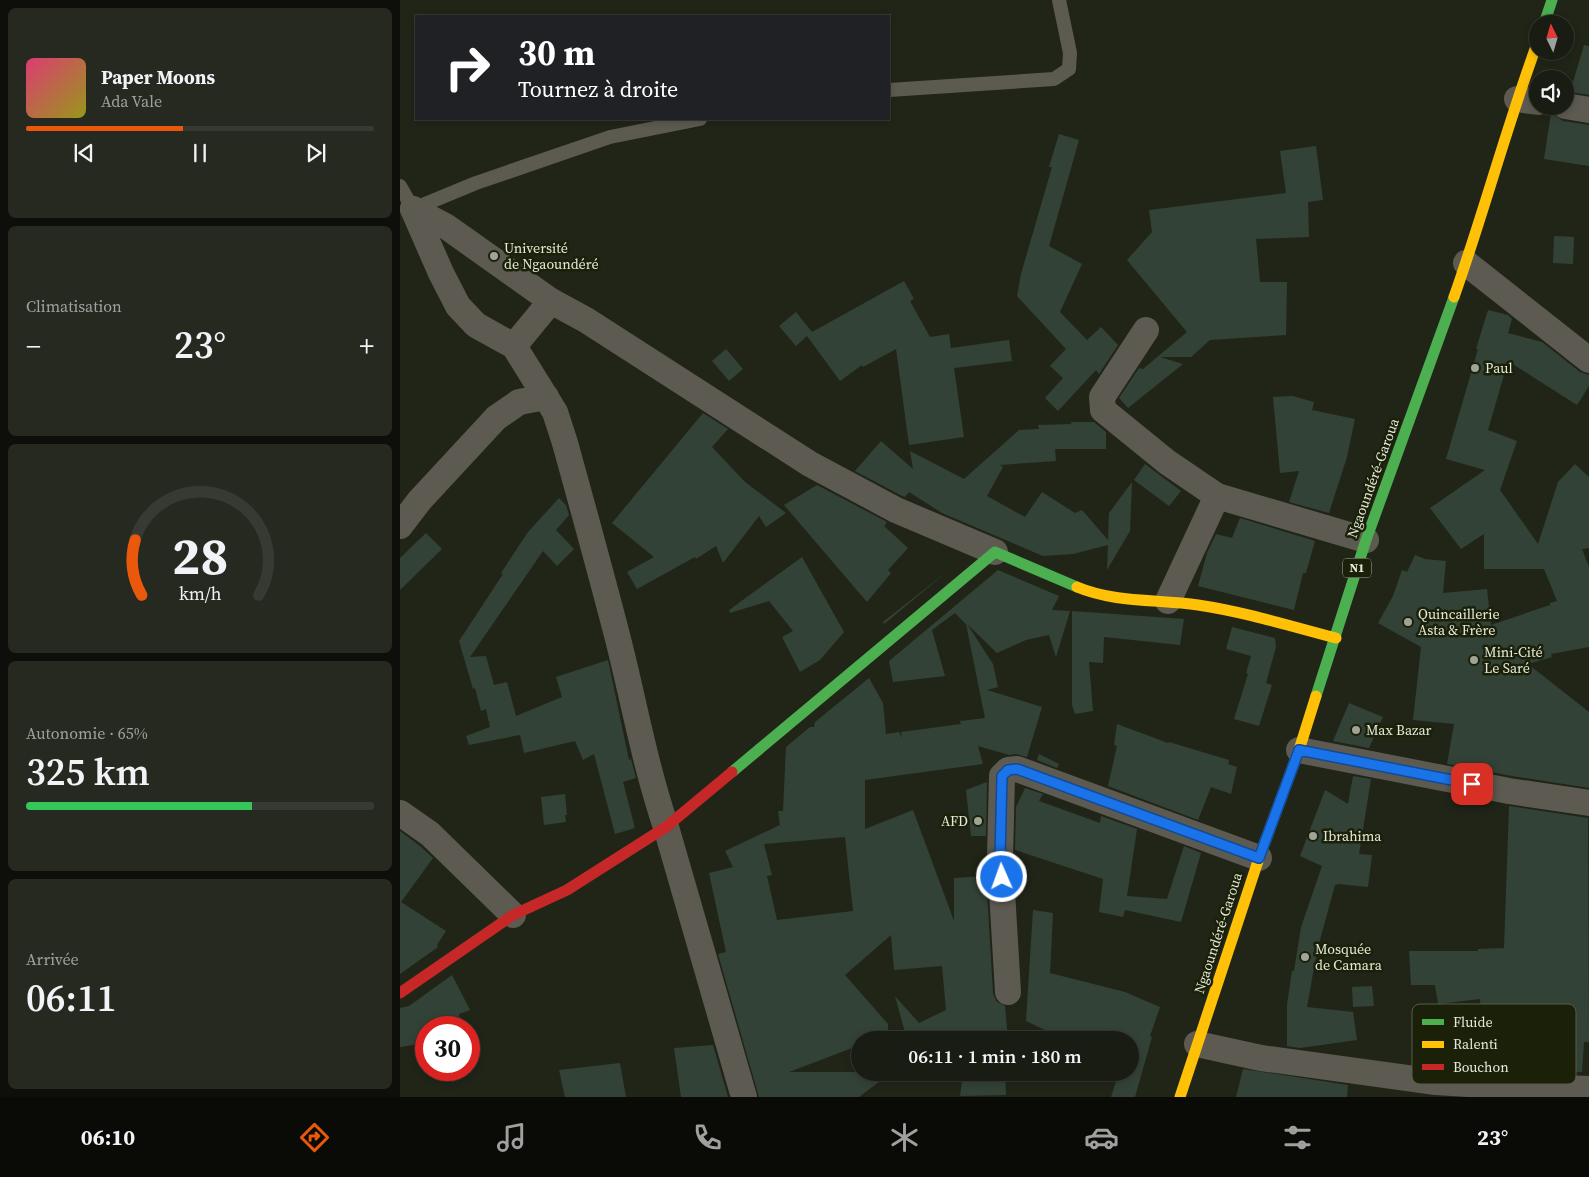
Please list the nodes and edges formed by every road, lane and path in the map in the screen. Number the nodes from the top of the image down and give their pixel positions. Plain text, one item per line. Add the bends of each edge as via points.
1 (1059, 0) edge
2 (1552, 0) edge
3 (1547, 15) edge
4 (1534, 60) edge
5 (890, 90) edge
6 (1527, 100) edge
7 (1574, 108) edge
8 (1589, 110) edge
9 (695, 120) edge
10 (400, 186) edge
11 (407, 204) edge
12 (1466, 263) junction
13 (551, 302) junction
14 (1146, 330) dead end
15 (514, 346) junction
16 (1589, 360) edge
17 (546, 397) junction
18 (1217, 496) junction
19 (400, 526) edge
20 (1366, 540) junction
21 (995, 552) junction
22 (1168, 601) junction
23 (1336, 638) junction
24 (1299, 750) junction
25 (1589, 803) edge
26 (400, 813) edge
27 (666, 827) junction
28 (1259, 858) junction
29 (513, 915) junction
30 (1008, 992) dead end
31 (400, 993) edge
32 (1197, 1044) junction
33 (1412, 1079) edge
34 (1468, 1084) edge
35 (1589, 1089) edge
36 (744, 1097) edge
37 (1180, 1097) edge

1 - 5 lane via 1070,53 1069,69 1054,79
2 - 3 main road
4 - 6 main road, Ngaoundéré-Garoua / N1
6 - 12 main road, Ngaoundéré-Garoua / N1
7 - 8 street
9 - 11 lane via 610,137
10 - 11 lane
11 - 13 street via 447,227
11 - 15 street via 458,306 476,325
12 - 16 street
12 - 20 main road, Ngaoundéré-Garoua / N1
13 - 15 street
13 - 21 street via 586,320 810,464 896,510
14 - 18 street via 1102,397 1103,410 1167,462
15 - 17 street
17 - 19 street via 519,402 496,418
17 - 27 street via 555,412 565,443 618,639 644,755
18 - 20 street
18 - 22 street
20 - 23 main road, Ngaoundéré-Garoua / N1
21 - 22 main road via 1089,592
21 - 27 main road
22 - 23 main road via 1219,609
23 - 24 main road, Ngaoundéré-Garoua / N1
24 - 25 street via 1509,791
24 - 28 main road, Ngaoundéré-Garoua / N1
26 - 29 street via 430,834
27 - 29 main road via 567,890
27 - 36 street
28 - 30 street via 1017,769 1008,770 1002,776 1000,858
28 - 32 main road, Ngaoundéré-Garoua / N1
29 - 31 main road
32 - 33 street via 1261,1058
32 - 37 main road, Ngaoundéré-Garoua / N1
34 - 35 street

